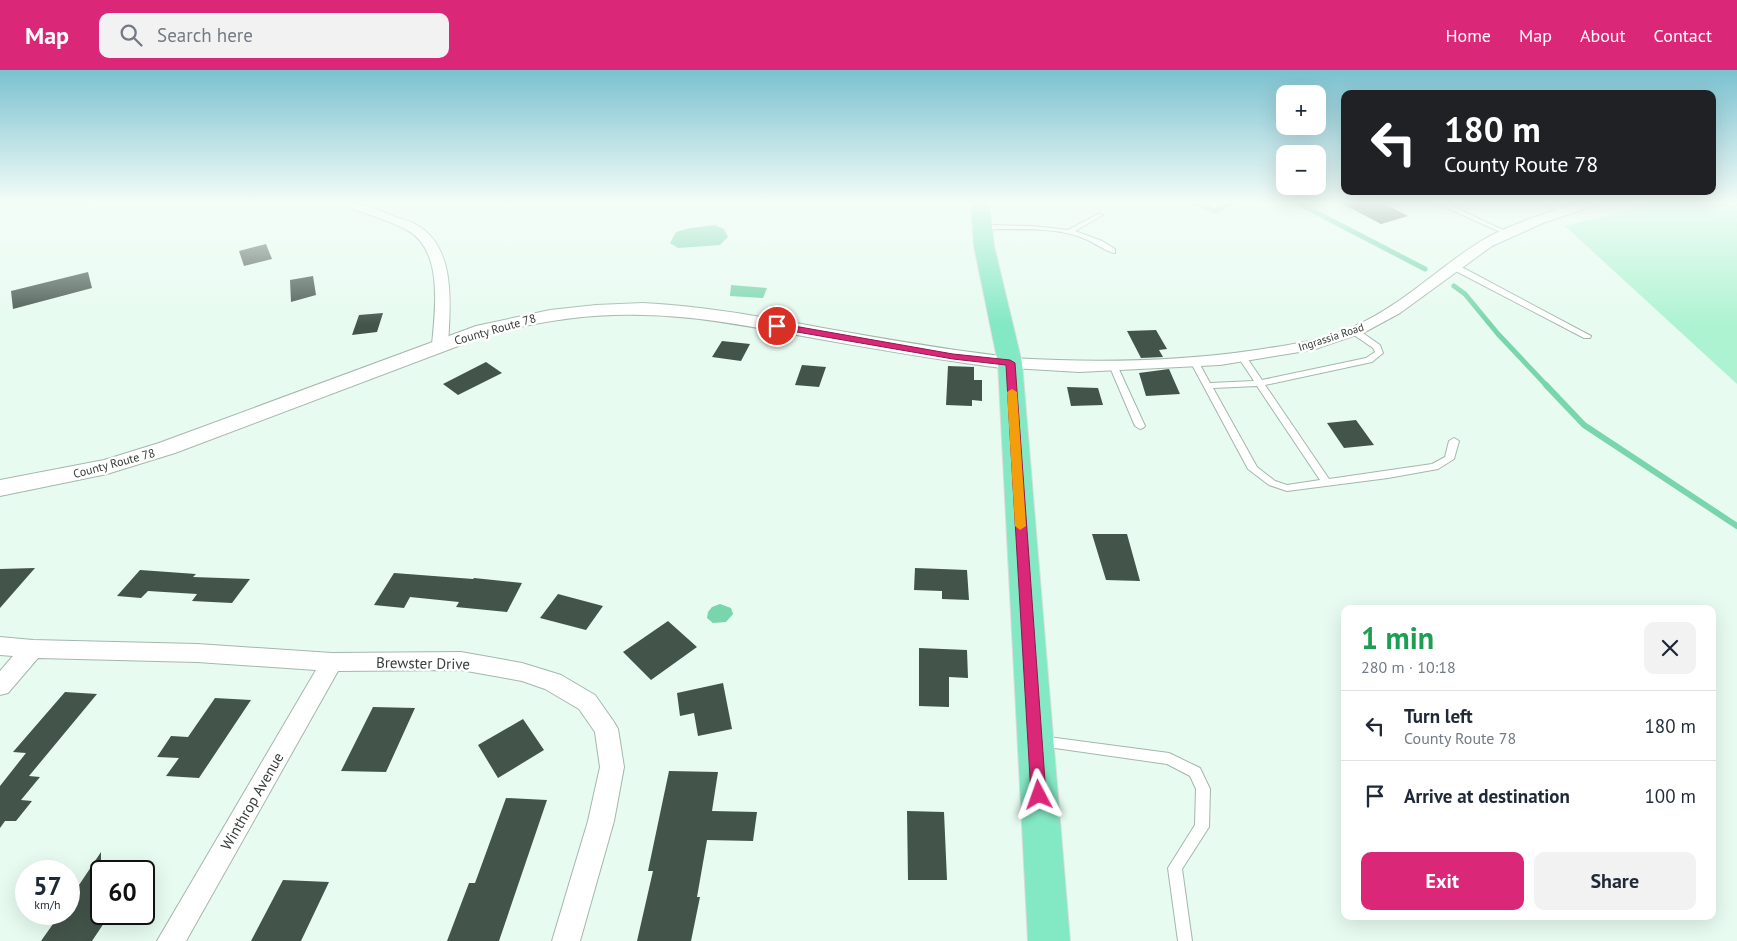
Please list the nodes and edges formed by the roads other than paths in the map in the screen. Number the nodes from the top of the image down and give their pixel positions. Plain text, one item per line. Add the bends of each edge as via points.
1 (428, 244) edge
2 (984, 244) edge
3 (1103, 244) edge
4 (1488, 244) edge
5 (1112, 250) dead end
6 (1453, 266) junction
7 (1354, 331) junction
8 (1587, 336) dead end
9 (440, 345) junction
10 (1242, 357) junction
11 (1194, 361) junction
12 (1010, 363) junction
13 (1113, 365) junction
14 (1260, 383) junction
15 (1208, 386) junction
16 (1140, 426) dead end
17 (1454, 441) dead end
18 (1327, 483) junction
19 (0, 488) edge
20 (0, 646) edge
21 (33, 649) junction
22 (332, 662) junction
23 (0, 686) edge
24 (1035, 740) junction
25 (171, 941) edge
26 (566, 941) edge
27 (1049, 941) edge
28 (1185, 941) edge

1 - 9 street via 440,266
2 - 12 main road
3 - 5 lane
4 - 6 street, Ingrassia Road
6 - 7 street, Ingrassia Road via 1395,310
6 - 8 lane
7 - 10 street, Ingrassia Road via 1307,347
7 - 14 lane via 1377,347 1375,357
9 - 12 street, County Route 78 via 511,322 552,314 620,309 667,310
9 - 19 street, County Route 78 via 167,448 106,467
10 - 11 street, Ingrassia Road
10 - 14 lane
11 - 13 street, Ingrassia Road
11 - 15 lane
12 - 13 street, Ingrassia Road via 1079,367
12 - 24 main road
13 - 16 lane
14 - 15 lane
14 - 18 lane
15 - 18 lane via 1259,475 1287,488
17 - 18 lane via 1448,459 1434,467
20 - 21 street, Brewster Drive
21 - 22 street, Brewster Drive via 197,653
21 - 23 street
22 - 25 street, Winthrop Avenue
22 - 26 street, Brewster Drive via 461,661 522,672 553,682 587,702 606,729 612,767 601,821
24 - 27 main road
24 - 28 lane via 1169,759 1195,772 1203,789 1202,827 1175,868

